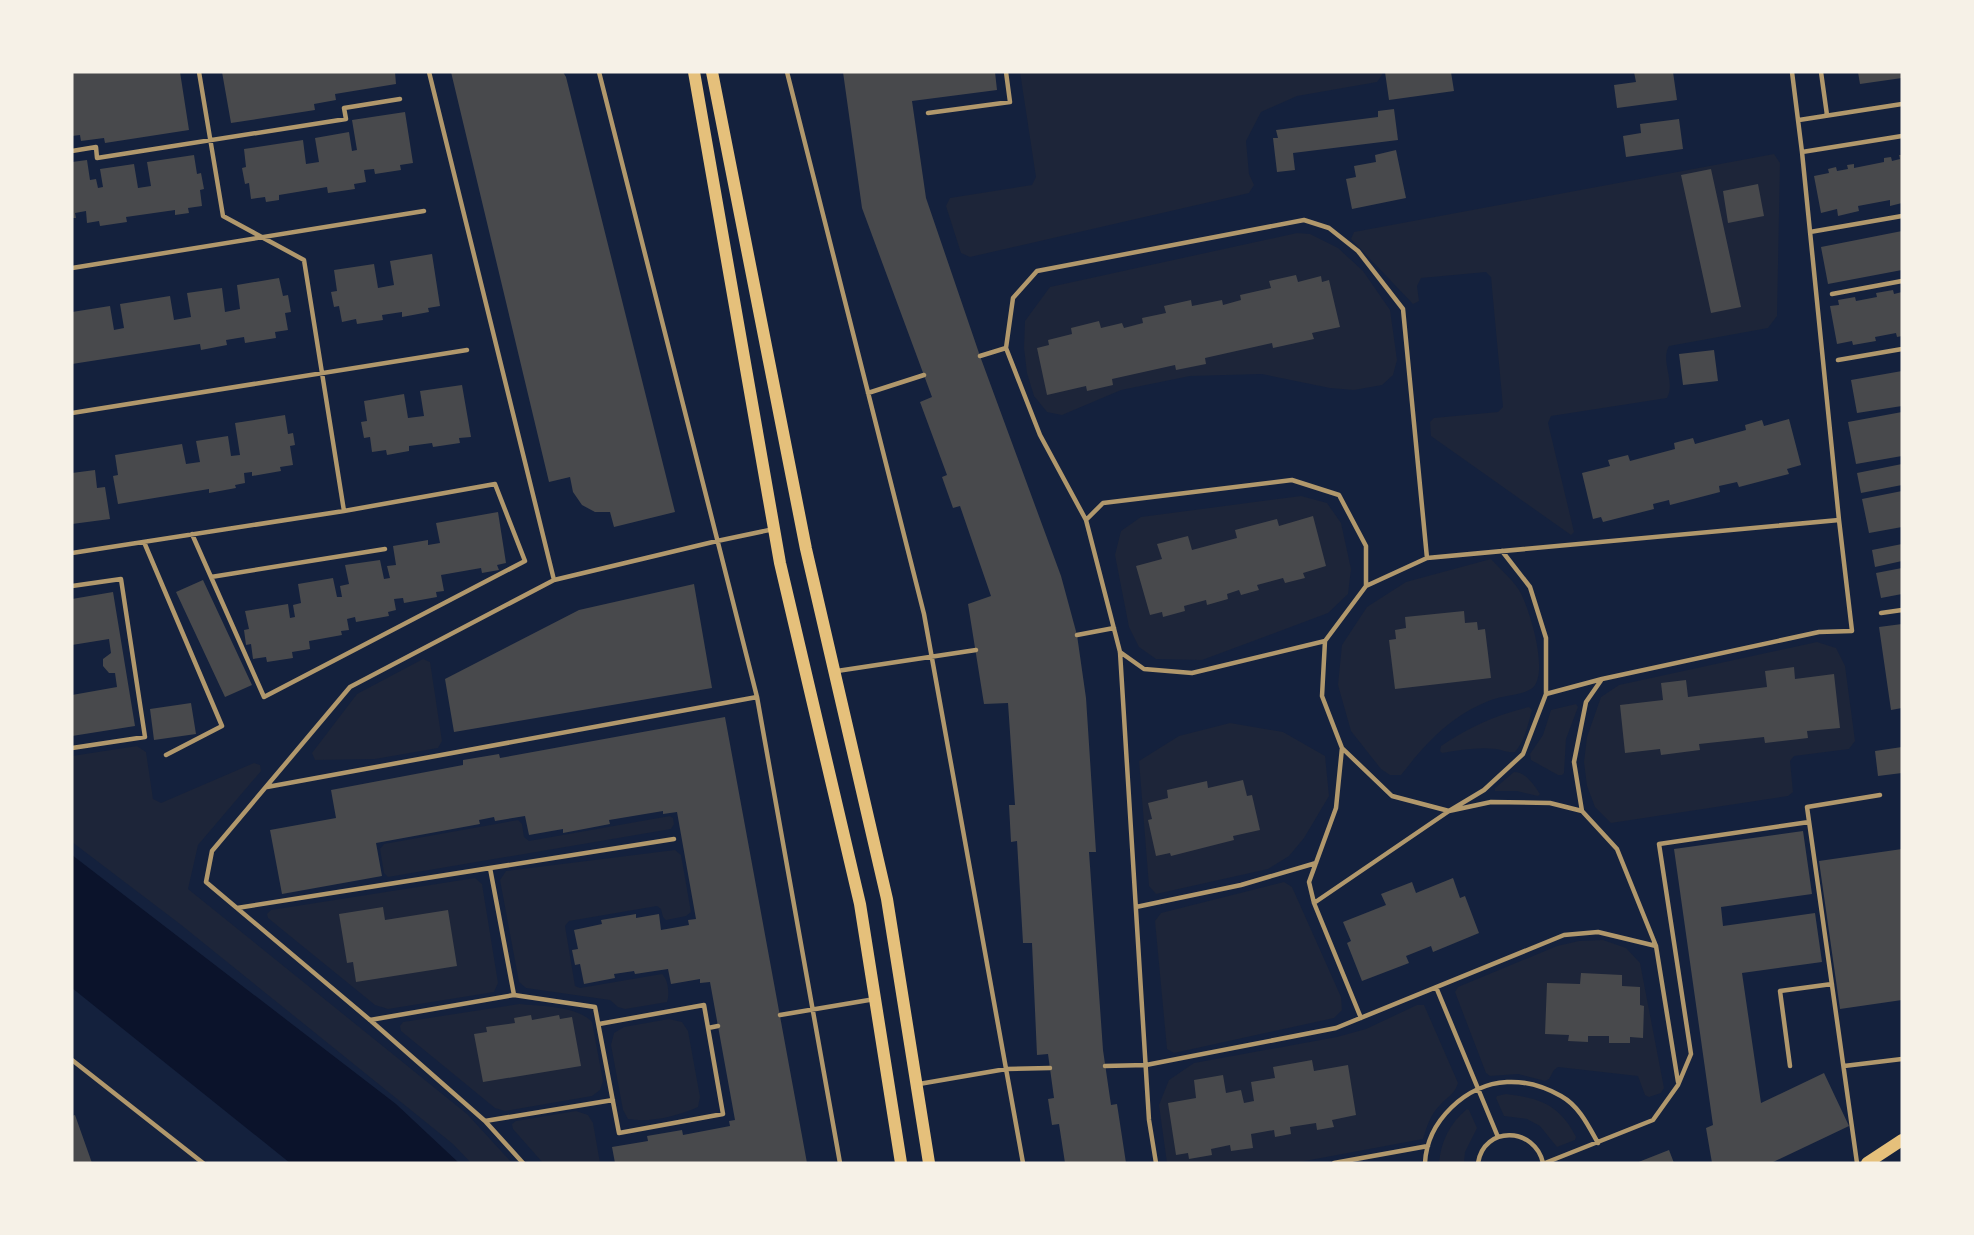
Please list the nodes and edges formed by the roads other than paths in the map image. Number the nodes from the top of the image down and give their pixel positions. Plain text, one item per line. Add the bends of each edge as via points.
1 (199, 72) edge
2 (429, 72) edge
3 (599, 72) edge
4 (694, 72) edge
5 (712, 72) edge
6 (787, 72) edge
7 (1006, 72) edge
8 (1792, 72) edge
9 (1821, 72) edge
10 (400, 99) dead end
11 (1902, 104) edge
12 (928, 113) dead end
13 (1827, 115) junction
14 (1799, 120) junction
15 (1902, 136) edge
16 (210, 140) junction
17 (72, 151) edge
18 (1802, 152) junction
19 (424, 211) dead end
20 (1902, 216) edge
21 (1810, 232) junction
22 (262, 237) junction
23 (72, 268) edge
24 (1902, 280) edge
25 (1832, 294) dead end
26 (1006, 348) junction
27 (1902, 349) edge
28 (467, 350) dead end
29 (980, 356) dead end
30 (1838, 360) dead end
31 (322, 373) junction
32 (924, 375) dead end
33 (868, 393) junction
34 (72, 412) edge
35 (344, 511) junction
36 (1086, 520) junction
37 (1839, 520) junction
38 (774, 529) junction
39 (192, 534) junction
40 (717, 541) junction
41 (144, 542) junction
42 (385, 549) dead end
43 (1502, 551) junction
44 (72, 553) edge
45 (1427, 558) junction
46 (211, 577) junction
47 (554, 580) junction
48 (72, 586) edge
49 (1366, 586) junction
50 (1902, 610) edge
51 (1881, 613) dead end
52 (1114, 628) junction
53 (1077, 635) dead end
54 (1325, 641) junction
55 (976, 650) dead end
56 (1120, 652) junction
57 (932, 657) junction
58 (834, 672) junction
59 (1602, 679) junction
60 (1546, 694) junction
61 (757, 698) junction
62 (72, 748) edge
63 (1342, 748) junction
64 (166, 755) dead end
65 (266, 787) junction
66 (1880, 795) dead end
67 (1449, 811) junction
68 (1582, 811) junction
69 (1809, 822) junction
70 (674, 839) dead end
71 (1316, 863) junction
72 (490, 868) junction
73 (1314, 903) junction
74 (1136, 907) junction
75 (237, 908) junction
76 (1656, 946) junction
77 (1832, 984) junction
78 (1436, 987) junction
79 (514, 995) junction
80 (875, 999) junction
81 (812, 1010) junction
82 (780, 1015) dead end
83 (1361, 1018) junction
84 (370, 1020) junction
85 (599, 1024) junction
86 (718, 1026) dead end
87 (708, 1028) junction
88 (1902, 1059) edge
89 (72, 1060) edge
90 (1146, 1065) junction
91 (1105, 1066) dead end
92 (1790, 1066) dead end
93 (1844, 1066) junction
94 (1050, 1068) dead end
95 (1006, 1070) junction
96 (916, 1085) junction
97 (1678, 1085) junction
98 (1478, 1089) junction
99 (613, 1100) junction
100 (485, 1121) junction
101 (1498, 1137) junction
102 (1902, 1140) edge
103 (1598, 1143) junction
104 (1428, 1146) junction
105 (203, 1163) edge
106 (523, 1163) edge
107 (840, 1163) edge
108 (901, 1163) edge
109 (929, 1163) edge
110 (1023, 1163) edge
111 (1156, 1163) edge
112 (1334, 1163) edge
113 (1425, 1163) edge
114 (1478, 1163) edge
115 (1544, 1163) edge
116 (1857, 1163) edge
117 (1867, 1163) edge

1 - 16 lane
2 - 47 lane
3 - 40 lane
4 - 38 main road
5 - 58 main road
6 - 33 lane
7 - 12 lane via 1010,102
8 - 14 lane
9 - 13 lane
10 - 16 lane via 344,108 346,118
11 - 13 lane
13 - 14 lane
14 - 18 lane
15 - 18 lane
16 - 17 lane via 98,158 96,147
16 - 22 lane via 223,216
18 - 21 lane
19 - 22 lane
20 - 21 lane
21 - 37 lane
22 - 23 lane
22 - 31 lane via 304,260
24 - 25 lane
26 - 29 lane
26 - 36 lane via 1040,435
26 - 45 lane via 1013,298 1037,271 1304,220 1329,228 1358,251 1403,309
27 - 30 lane
28 - 31 lane
31 - 34 lane
31 - 35 lane
32 - 33 lane
33 - 57 lane
35 - 39 lane
35 - 46 lane via 495,484 525,561 264,697
36 - 49 lane via 1103,503 1292,480 1339,495 1366,546
36 - 52 lane
37 - 43 lane
37 - 59 lane via 1852,631 1819,632
38 - 40 lane
38 - 80 main road via 860,904
39 - 41 lane
39 - 46 lane
40 - 47 lane
40 - 61 lane
41 - 44 lane
41 - 64 lane via 222,726
42 - 46 lane
43 - 45 lane
43 - 60 lane via 1530,587 1537,607 1546,638
45 - 49 lane
47 - 65 lane via 350,687
48 - 62 lane via 121,579 145,737
49 - 54 lane
50 - 51 lane
52 - 53 lane
52 - 56 lane
54 - 56 lane via 1192,674 1144,669
54 - 63 lane via 1322,696
55 - 57 lane
56 - 74 lane
57 - 58 lane
57 - 95 lane
58 - 96 main road via 887,899
59 - 60 lane
59 - 68 lane via 1586,702 1574,762
60 - 67 lane via 1523,754 1484,790
61 - 65 lane
61 - 81 lane
63 - 67 lane via 1392,795
63 - 71 lane via 1336,808
65 - 75 lane via 213,851 206,882
66 - 69 lane via 1807,807
67 - 68 lane via 1491,802 1550,803
67 - 73 lane
68 - 76 lane via 1617,849
69 - 77 lane
69 - 97 lane via 1659,844 1691,1054
70 - 72 lane
71 - 73 lane via 1309,882
71 - 74 lane via 1241,885
72 - 75 lane
72 - 79 lane
73 - 83 lane
74 - 90 lane
75 - 84 lane
76 - 78 lane via 1598,932 1564,935
76 - 97 lane
77 - 92 lane via 1780,991
77 - 93 lane
78 - 83 lane
78 - 98 lane
79 - 84 lane
79 - 85 lane via 595,1007
80 - 81 lane
80 - 108 main road
81 - 82 lane
81 - 107 lane
83 - 90 lane via 1335,1028
84 - 100 lane
85 - 87 lane via 704,1005
85 - 99 lane
86 - 87 lane
87 - 99 lane via 723,1114 619,1134
88 - 93 lane
89 - 105 lane
90 - 91 lane
90 - 111 lane
93 - 116 lane
94 - 95 lane
95 - 96 lane
95 - 110 lane
96 - 109 main road
97 - 103 lane via 1653,1120
98 - 101 lane
98 - 103 lane via 1507,1082 1536,1085 1563,1097 1584,1117
98 - 104 lane via 1454,1104 1436,1126
99 - 100 lane
100 - 106 lane
101 - 114 lane via 1486,1146
101 - 115 lane via 1515,1135 1532,1142
102 - 117 main road
103 - 115 lane
104 - 112 lane
104 - 113 lane

